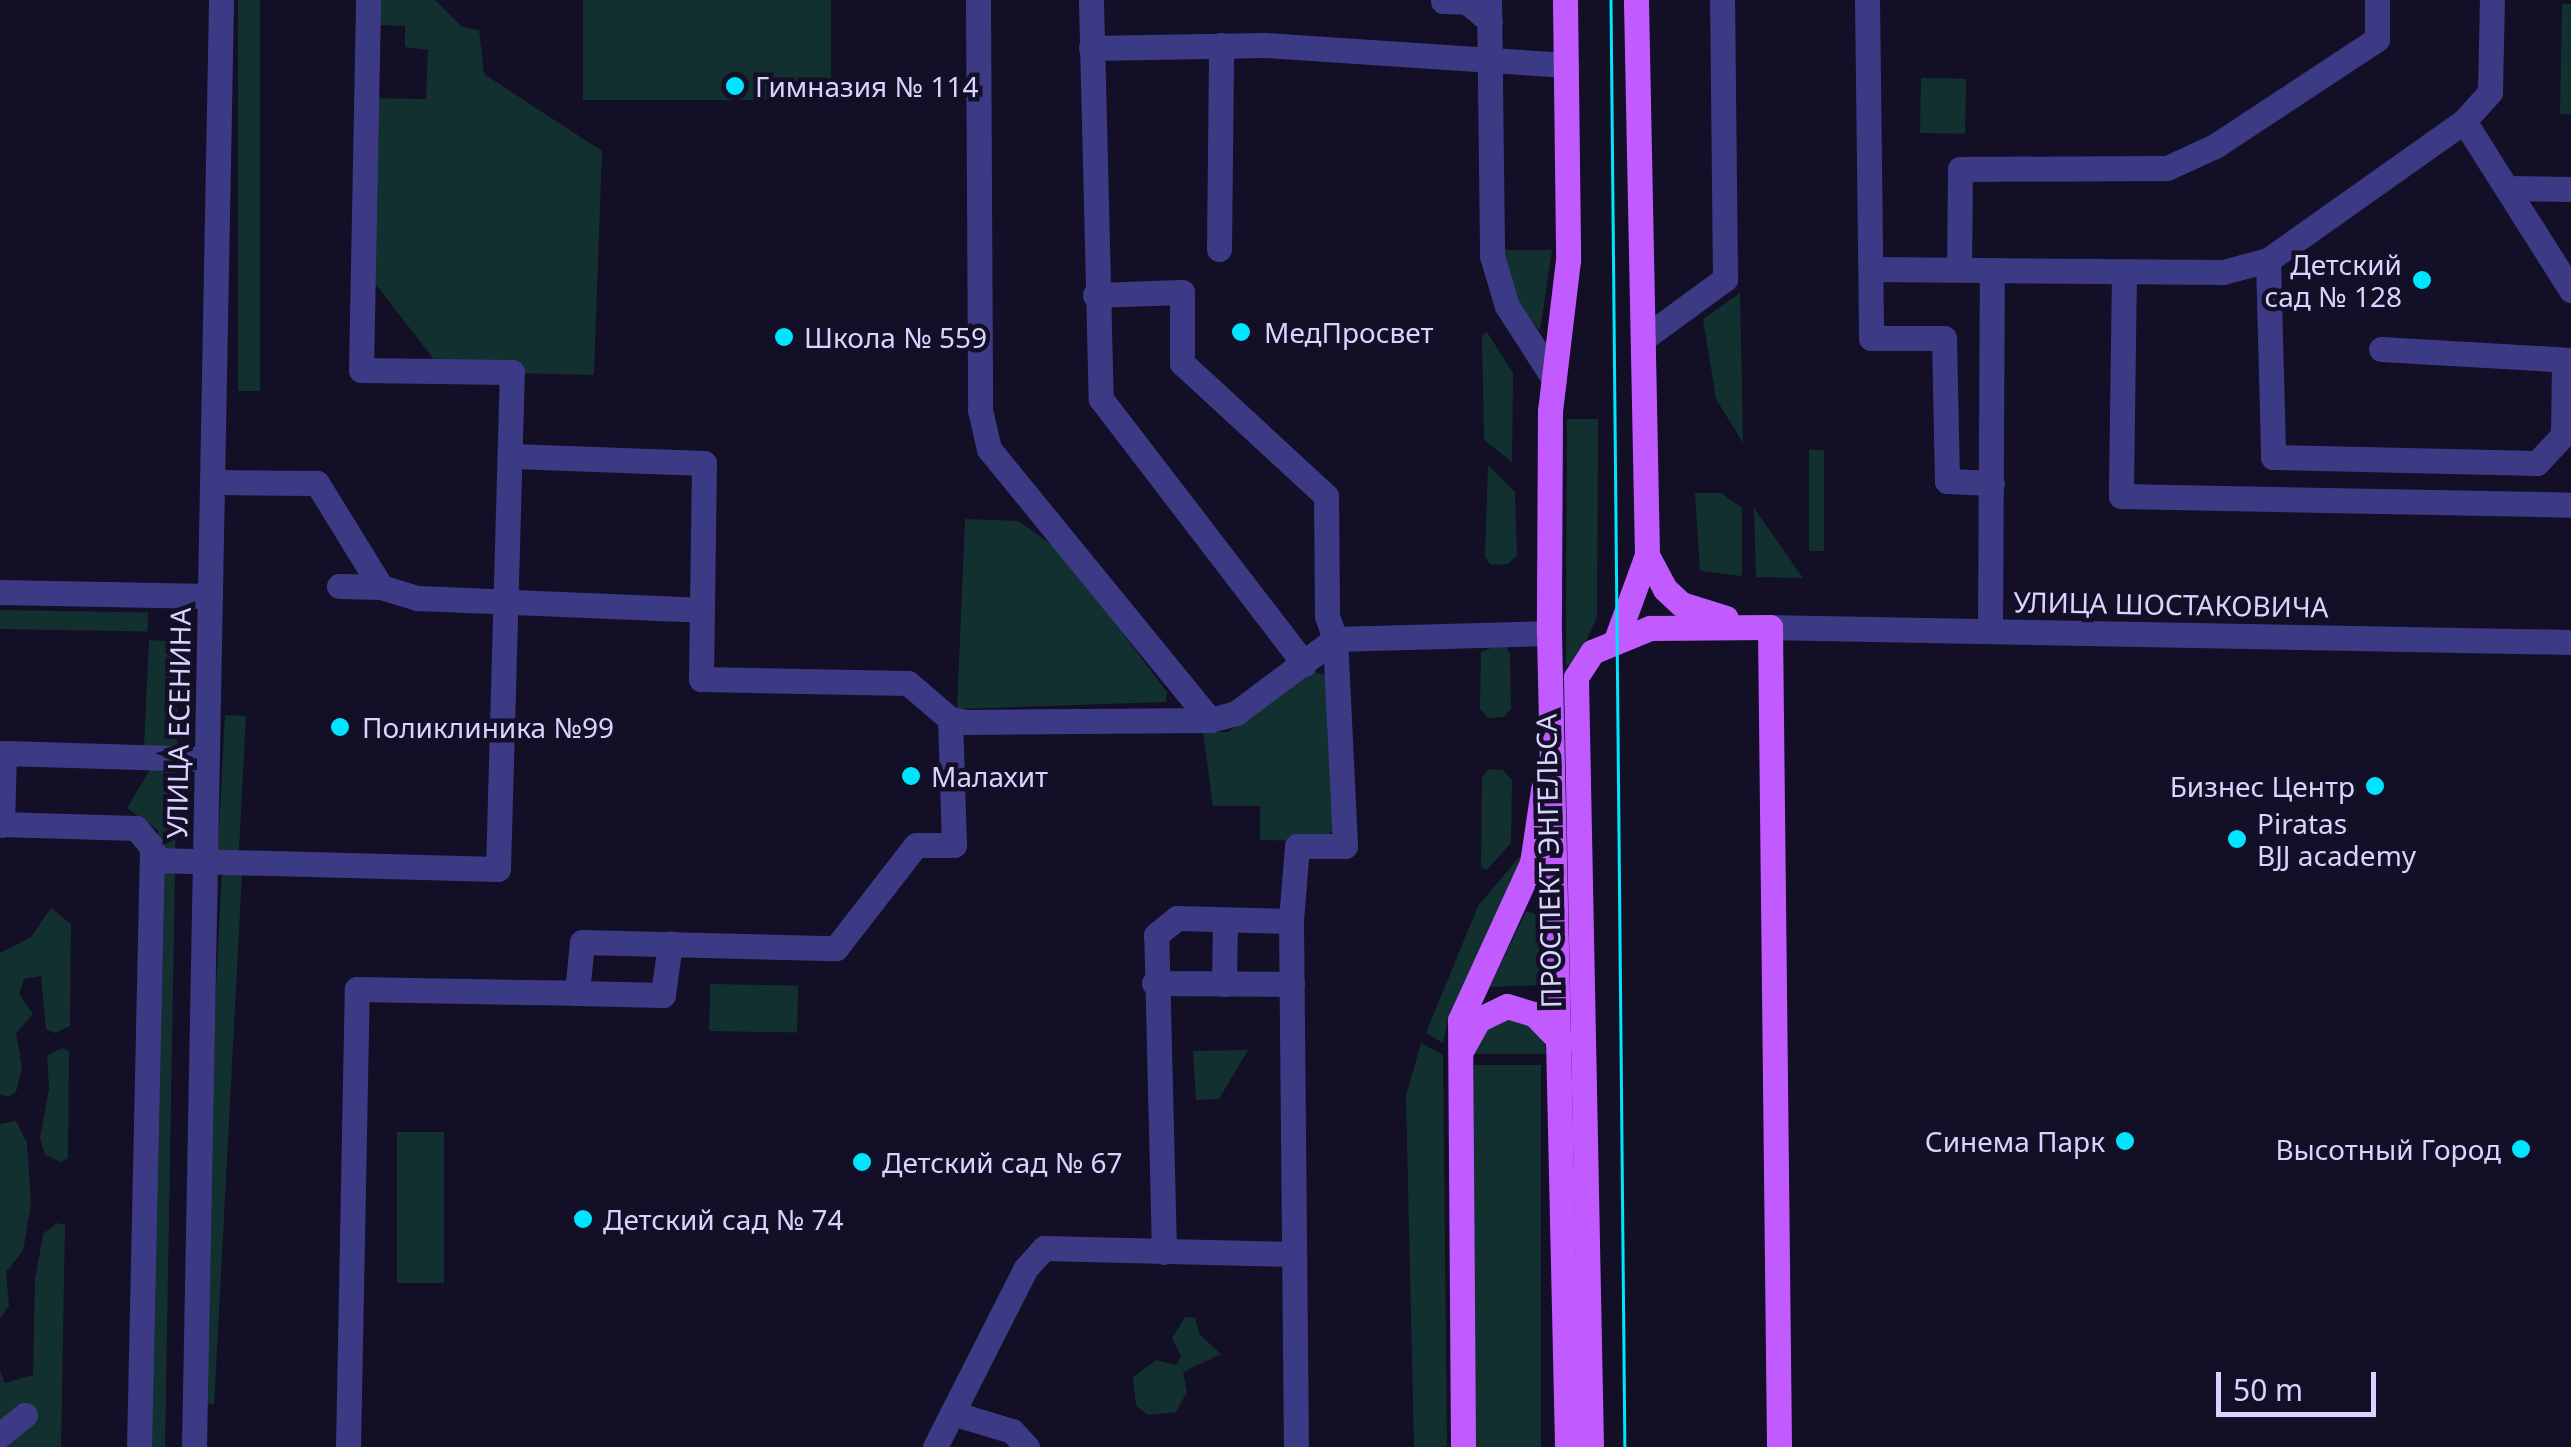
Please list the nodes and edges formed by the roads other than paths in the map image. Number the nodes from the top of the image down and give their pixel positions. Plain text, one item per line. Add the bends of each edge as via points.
1 (222, 0) edge
2 (368, 0) edge
3 (978, 0) edge
4 (1090, 0) edge
5 (1565, 0) edge
6 (1636, 0) edge
7 (1722, 0) edge
8 (1866, 0) edge
9 (2377, 0) edge
10 (2492, 0) edge
11 (1443, 1) edge
12 (1490, 10) edge
13 (1221, 45) junction
14 (1092, 48) junction
15 (1490, 65) junction
16 (1566, 65) junction
17 (2464, 120) junction
18 (2507, 188) junction
19 (2571, 189) edge
20 (1219, 249) dead end
21 (2268, 260) junction
22 (1871, 269) junction
23 (1959, 269) junction
24 (1992, 270) junction
25 (2124, 271) junction
26 (2571, 290) edge
27 (1095, 295) junction
28 (1648, 336) junction
29 (2381, 349) dead end
30 (2568, 360) edge
31 (1554, 378) junction
32 (513, 456) junction
33 (213, 482) junction
34 (1992, 484) junction
35 (2571, 506) edge
36 (1647, 555) junction
37 (339, 586) dead end
38 (381, 587) junction
39 (0, 592) edge
40 (210, 596) junction
41 (506, 602) junction
42 (701, 610) junction
43 (1770, 627) junction
44 (1990, 631) junction
45 (1548, 634) junction
46 (1335, 639) junction
47 (1616, 640) junction
48 (2571, 642) edge
49 (1304, 664) junction
50 (1550, 707) junction
51 (950, 719) junction
52 (1210, 720) junction
53 (207, 758) junction
54 (1, 824) edge
55 (154, 860) junction
56 (205, 864) junction
57 (1225, 920) junction
58 (1292, 921) junction
59 (670, 944) junction
60 (1154, 983) junction
61 (1224, 984) junction
62 (1292, 984) junction
63 (577, 993) junction
64 (1560, 1042) junction
65 (1459, 1055) junction
66 (1164, 1252) junction
67 (1294, 1254) junction
68 (952, 1414) junction
69 (24, 1415) dead end
70 (0, 1436) edge
71 (139, 1447) edge
72 (194, 1447) edge
73 (348, 1447) edge
74 (935, 1447) edge
75 (1027, 1447) edge
76 (1296, 1447) edge
77 (1463, 1447) edge
78 (1567, 1447) edge
79 (1590, 1447) edge
80 (1779, 1447) edge

1 - 33 street, УЛИЦА ЕСЕНИНА
2 - 32 street via 360,370 512,372
3 - 52 street via 980,410 989,449
4 - 14 street
5 - 16 main road, ПРОСПЕКТ ЭНГЕЛЬСА
6 - 28 main road, ПРОСПЕКТ ЭНГЕЛЬСА via 1640,266
7 - 28 street via 1725,279
8 - 22 street
9 - 23 street via 2378,39 2215,146 2167,168 1960,169
10 - 17 street via 2490,92
11 - 12 street
12 - 15 street
13 - 14 street
13 - 15 street via 1438,52
13 - 20 street
14 - 27 street
15 - 16 street
15 - 31 street via 1492,256 1507,306
16 - 31 main road, ПРОСПЕКТ ЭНГЕЛЬСА via 1568,260
17 - 18 street
17 - 21 street
18 - 19 street
18 - 26 street
21 - 25 street via 2223,272
21 - 30 street via 2273,457 2537,463 2563,435
22 - 23 street
22 - 34 street via 1871,338 1944,338 1948,481
23 - 24 street
24 - 25 street
24 - 34 street
25 - 35 street via 2122,496
27 - 46 street via 1182,292 1182,363 1326,496 1327,616
27 - 49 street via 1101,399
28 - 36 main road, ПРОСПЕКТ ЭНГЕЛЬСА
29 - 30 street
31 - 45 main road, ПРОСПЕКТ ЭНГЕЛЬСА
32 - 41 street
32 - 42 street via 704,463
33 - 38 street via 317,483
33 - 40 street, УЛИЦА ЕСЕНИНА
34 - 44 street
36 - 43 main road, УЛИЦА ШОСТАКОВИЧА via 1664,589 1681,604
36 - 47 main road, ПРОСПЕКТ ЭНГЕЛЬСА
37 - 38 street
38 - 41 street via 418,598
39 - 40 street
40 - 53 street, УЛИЦА ЕСЕНИНА
41 - 42 street
41 - 56 street via 498,868
42 - 51 street via 701,680 908,683
43 - 44 street, УЛИЦА ШОСТАКОВИЧА
43 - 47 main road, УЛИЦА ШОСТАКОВИЧА via 1650,628
43 - 80 main road
44 - 48 street, УЛИЦА ШОСТАКОВИЧА
45 - 46 street
45 - 50 main road, ПРОСПЕКТ ЭНГЕЛЬСА
46 - 49 street
46 - 58 street via 1345,846 1297,846
47 - 79 main road, ПРОСПЕКТ ЭНГЕЛЬСА via 1583,662 1573,704
49 - 52 street via 1236,713
50 - 64 main road, ПРОСПЕКТ ЭНГЕЛЬСА
50 - 65 main road, ПРОСПЕКТ ЭНГЕЛЬСА via 1538,844 1465,1001
51 - 52 street
51 - 59 street via 954,846 916,845 836,948
53 - 54 street via 4,752
53 - 56 street, УЛИЦА ЕСЕНИНА
54 - 55 street via 136,828 146,835
55 - 56 street
55 - 71 street
56 - 72 street, УЛИЦА ЕСЕНИНА
57 - 58 street
57 - 60 street via 1177,918 1160,926
57 - 61 street
58 - 62 street
59 - 63 street via 664,995
59 - 63 street via 582,942
60 - 61 street
60 - 66 street via 1161,1028
61 - 62 street
62 - 67 street
63 - 73 street via 358,988
64 - 65 main road, ПРОСПЕКТ ЭНГЕЛЬСА via 1534,1014 1508,1006 1478,1020
64 - 78 main road, ПРОСПЕКТ ЭНГЕЛЬСА
65 - 77 main road, ПРОСПЕКТ ЭНГЕЛЬСА
66 - 67 street
66 - 68 street via 1044,1248 1026,1268
67 - 76 street
68 - 74 street
68 - 75 street via 1012,1431
69 - 70 street

